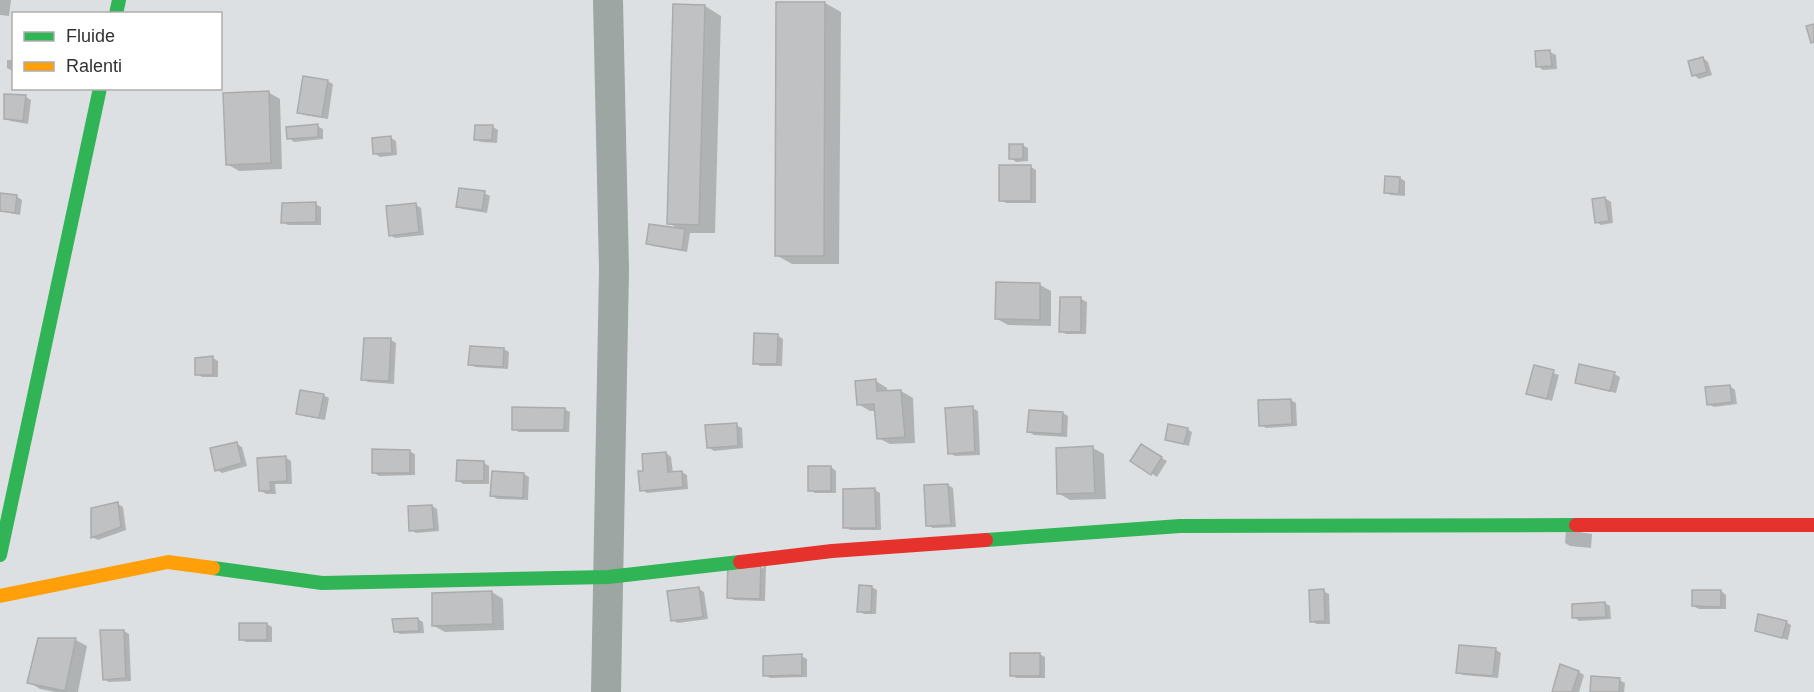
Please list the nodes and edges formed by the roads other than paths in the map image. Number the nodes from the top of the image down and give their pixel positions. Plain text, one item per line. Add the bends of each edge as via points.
1 (608, 0) edge
2 (100, 90) edge
3 (1814, 525) edge
4 (0, 555) edge
5 (608, 577) junction
6 (0, 596) edge
7 (606, 692) edge

1 - 5 street via 614,270
2 - 4 street
3 - 5 street via 1180,526 832,551
5 - 6 street via 322,583 168,562
5 - 7 street

